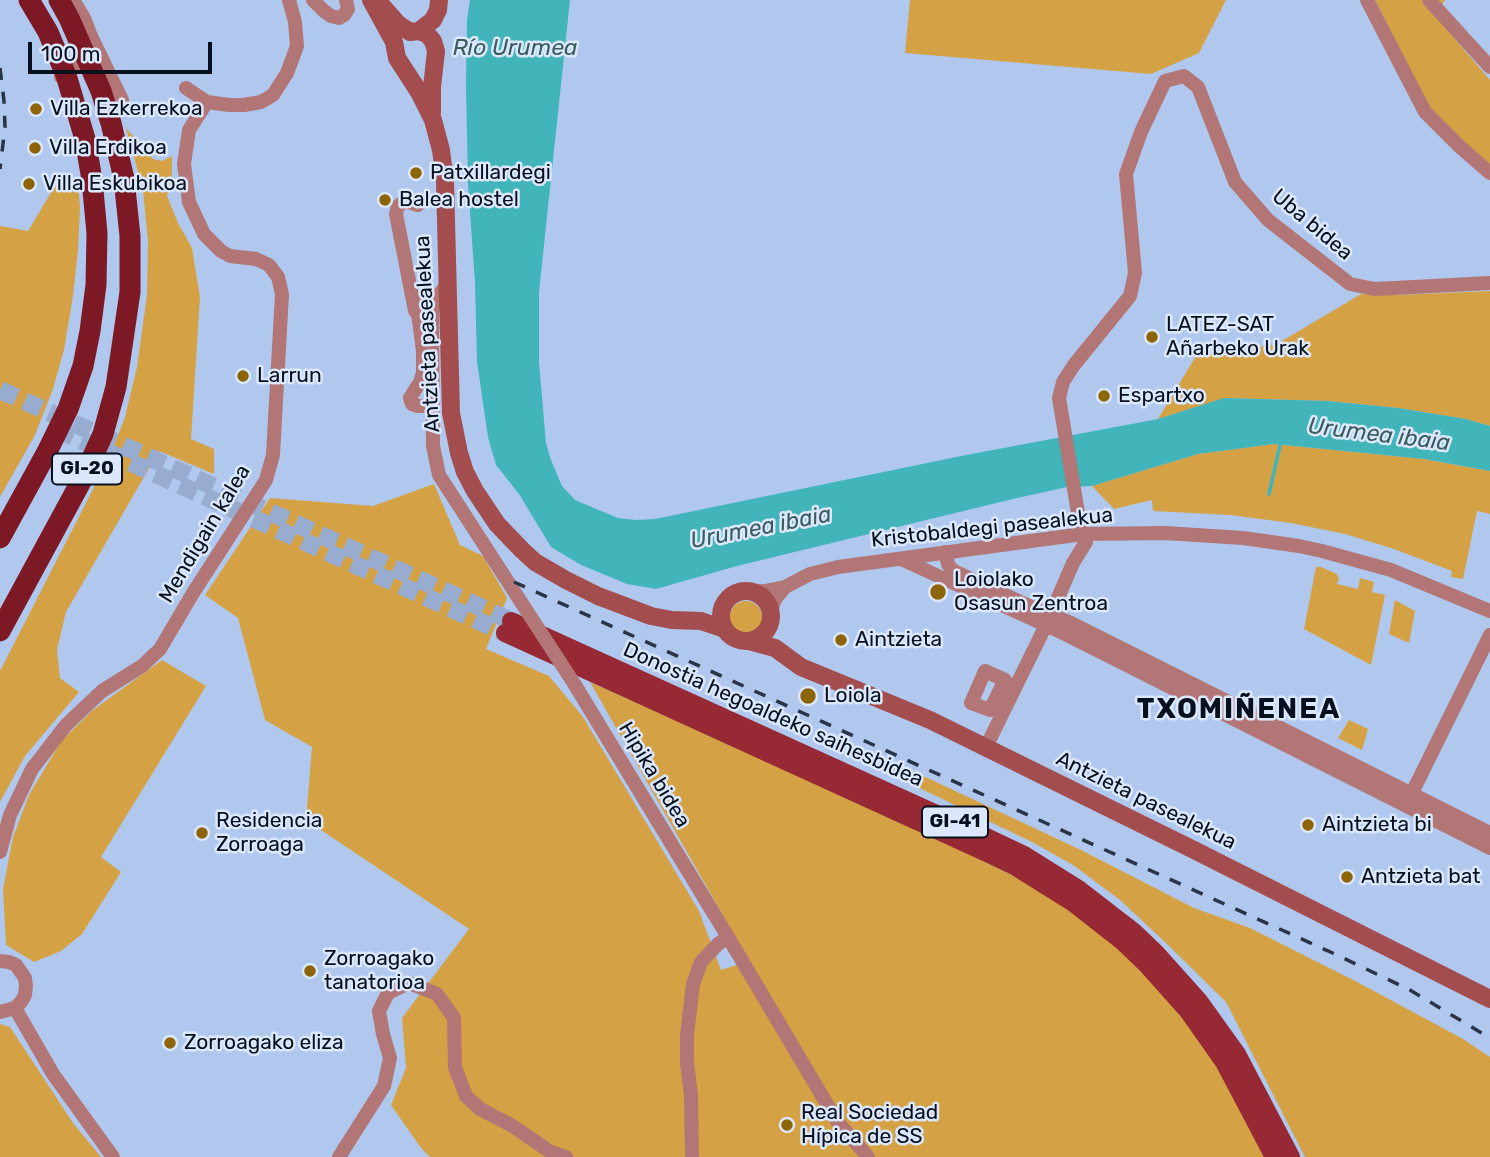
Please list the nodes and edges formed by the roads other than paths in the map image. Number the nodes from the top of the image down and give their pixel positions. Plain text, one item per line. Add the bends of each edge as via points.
1 (29, 0) edge
2 (58, 0) edge
3 (74, 0) edge
4 (289, 0) edge
5 (313, 0) edge
6 (346, 0) edge
7 (371, 0) edge
8 (379, 0) edge
9 (439, 0) edge
10 (1367, 0) edge
11 (1429, 0) edge
12 (414, 32) junction
13 (91, 36) junction
14 (396, 48) junction
15 (435, 56) junction
16 (402, 66) junction
17 (1490, 67) edge
18 (59, 79) dead end
19 (186, 88) dead end
20 (121, 100) dead end
21 (207, 102) junction
22 (433, 120) junction
23 (1490, 173) edge
24 (418, 205) dead end
25 (406, 215) dead end
26 (1490, 283) edge
27 (447, 284) junction
28 (423, 363) junction
29 (410, 398) junction
30 (432, 406) junction
31 (1081, 527) junction
32 (1054, 537) junction
33 (0, 538) edge
34 (945, 552) junction
35 (900, 558) junction
36 (1073, 563) junction
37 (785, 587) junction
38 (751, 592) junction
39 (723, 605) junction
40 (1490, 611) edge
41 (770, 616) junction
42 (692, 620) junction
43 (1049, 620) junction
44 (725, 629) junction
45 (0, 631) edge
46 (1490, 635) edge
47 (749, 641) junction
48 (782, 653) junction
49 (986, 747) junction
50 (1412, 793) junction
51 (1490, 832) edge
52 (1490, 848) edge
53 (0, 852) edge
54 (728, 937) junction
55 (0, 949) edge
56 (4, 961) edge
57 (1489, 998) edge
58 (15, 1008) junction
59 (0, 1012) edge
60 (113, 1157) edge
61 (339, 1157) edge
62 (566, 1157) edge
63 (692, 1157) edge
64 (868, 1157) edge
65 (1274, 1157) edge
66 (1291, 1157) edge

1 - 33 highway, GI-20, bridge via 66,75 85,139 97,233 96,285 83,366 68,409
2 - 45 highway, GI-20, bridge via 111,123 124,179 130,292 116,387 103,434
3 - 13 street
4 - 21 street via 297,46 273,95 244,105
5 - 6 street via 339,18 348,9
7 - 14 main road
8 - 12 main road via 392,20
9 - 12 main road via 433,20
10 - 23 street via 1425,112
11 - 17 street
12 - 14 main road via 399,40
12 - 15 main road via 427,34
13 - 18 street via 85,58
13 - 20 street
14 - 16 main road
15 - 16 main road via 419,71
15 - 22 main road
16 - 22 main road
19 - 21 street
21 - 53 street, Mendigain kalea via 189,130 184,164 189,202 204,234 221,251 269,265 282,294 273,455 266,480 160,649 93,699 32,769 10,815
22 - 27 main road, Antzieta pasealekua via 444,174
24 - 28 street via 405,201 396,214
25 - 28 street, bridge
26 - 31 street, Uba bidea via 1375,289 1350,284 1268,220 1235,182 1198,87 1184,76 1165,80 1126,174 1135,273 1130,296 1074,365 1059,398
27 - 30 street, Hipika bidea via 432,311
27 - 42 main road, Antzieta pasealekua via 454,433 465,472 491,516 535,562 574,584 651,616
28 - 29 street via 420,382
28 - 29 street via 409,390
29 - 30 street via 412,404
30 - 54 street, Hipika bidea, bridge via 439,475 575,685
31 - 32 street, Kristobaldegi pasealekua
31 - 36 street via 1086,542
31 - 40 street, Kristobaldegi pasealekua via 1299,546 1391,570
32 - 34 street, Kristobaldegi pasealekua
32 - 36 street via 1065,542
34 - 35 street, Kristobaldegi pasealekua
34 - 43 street via 952,570
35 - 37 street, Kristobaldegi pasealekua via 824,570
35 - 43 street
36 - 43 street
37 - 38 street, Kristobaldegi pasealekua
37 - 41 street
38 - 39 main road via 738,593
38 - 41 main road via 765,601
39 - 42 main road
39 - 44 main road
41 - 47 main road via 765,632
41 - 48 main road
42 - 44 main road, Antzieta pasealekua
43 - 49 street
43 - 50 street via 1071,623
43 - 52 street
44 - 47 main road via 733,637
46 - 50 street
47 - 48 main road, Antzieta pasealekua
48 - 49 main road, Antzieta pasealekua via 801,667
49 - 57 main road, Antzieta pasealekua
50 - 51 street
54 - 63 street via 701,962 693,984 687,1035
54 - 64 street, Hipika bidea via 837,1121
55 - 56 street
56 - 58 street via 16,965 25,978 25,995
58 - 59 street
58 - 60 street via 53,1074
61 - 62 street via 384,1086 390,1058 379,1011 388,993 409,983 437,994 454,1018 455,1067 466,1097
65 - 66 main road, Donostia hegoaldeko saihesbidea / GI-41 via 1224,1062 1188,1010 1123,942 1072,902 987,853 508,627 963,826 1024,855 1080,890 1156,953 1199,1001 1237,1054

